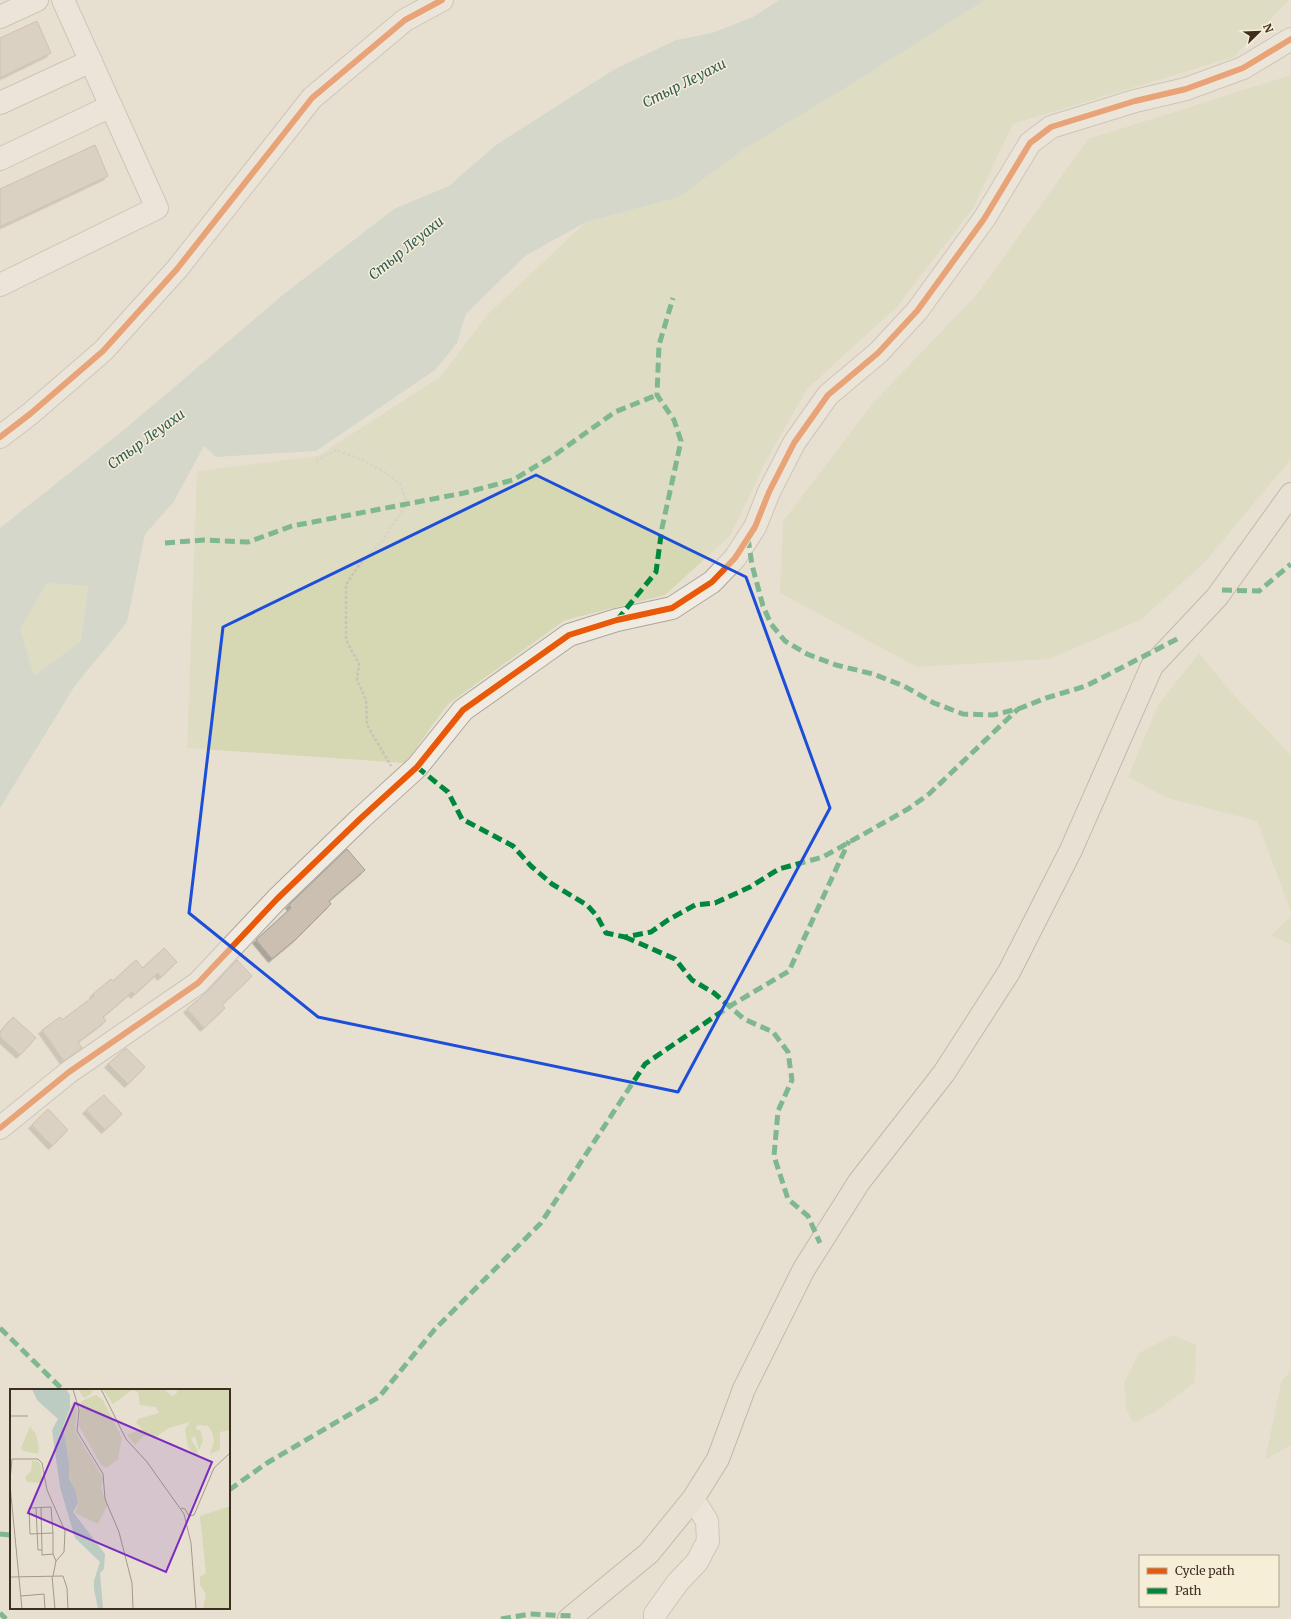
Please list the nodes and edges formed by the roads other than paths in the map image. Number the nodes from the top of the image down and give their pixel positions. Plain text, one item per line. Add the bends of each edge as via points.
1 (37, 0) edge
2 (63, 0) edge
3 (442, 0) edge
4 (0, 17) edge
5 (1291, 39) edge
6 (91, 61) junction
7 (0, 103) edge
8 (111, 106) junction
9 (0, 158) edge
10 (0, 285) edge
11 (0, 437) edge
12 (1291, 494) edge
13 (0, 1128) edge
14 (693, 1499) junction
15 (569, 1619) edge
16 (655, 1619) edge

1 - 4 street
2 - 6 street
3 - 11 street via 405,20 312,98 177,269 102,351
5 - 13 street via 1243,68 1186,89 1135,101 1051,127 1030,143 984,219 918,311 878,353 828,395 794,443 769,492 756,527 736,558 712,582 672,608 617,620 569,635 463,710 416,767 277,899 198,983 69,1072
6 - 7 street
6 - 8 street
8 - 9 street
8 - 10 street via 157,208
12 - 14 main road via 1217,597 1152,666 1071,850 1009,972 944,1073 859,1182 804,1269 744,1389 718,1459
14 - 15 main road via 649,1553
14 - 16 street via 707,1521 708,1541 697,1562 678,1582 655,1614

